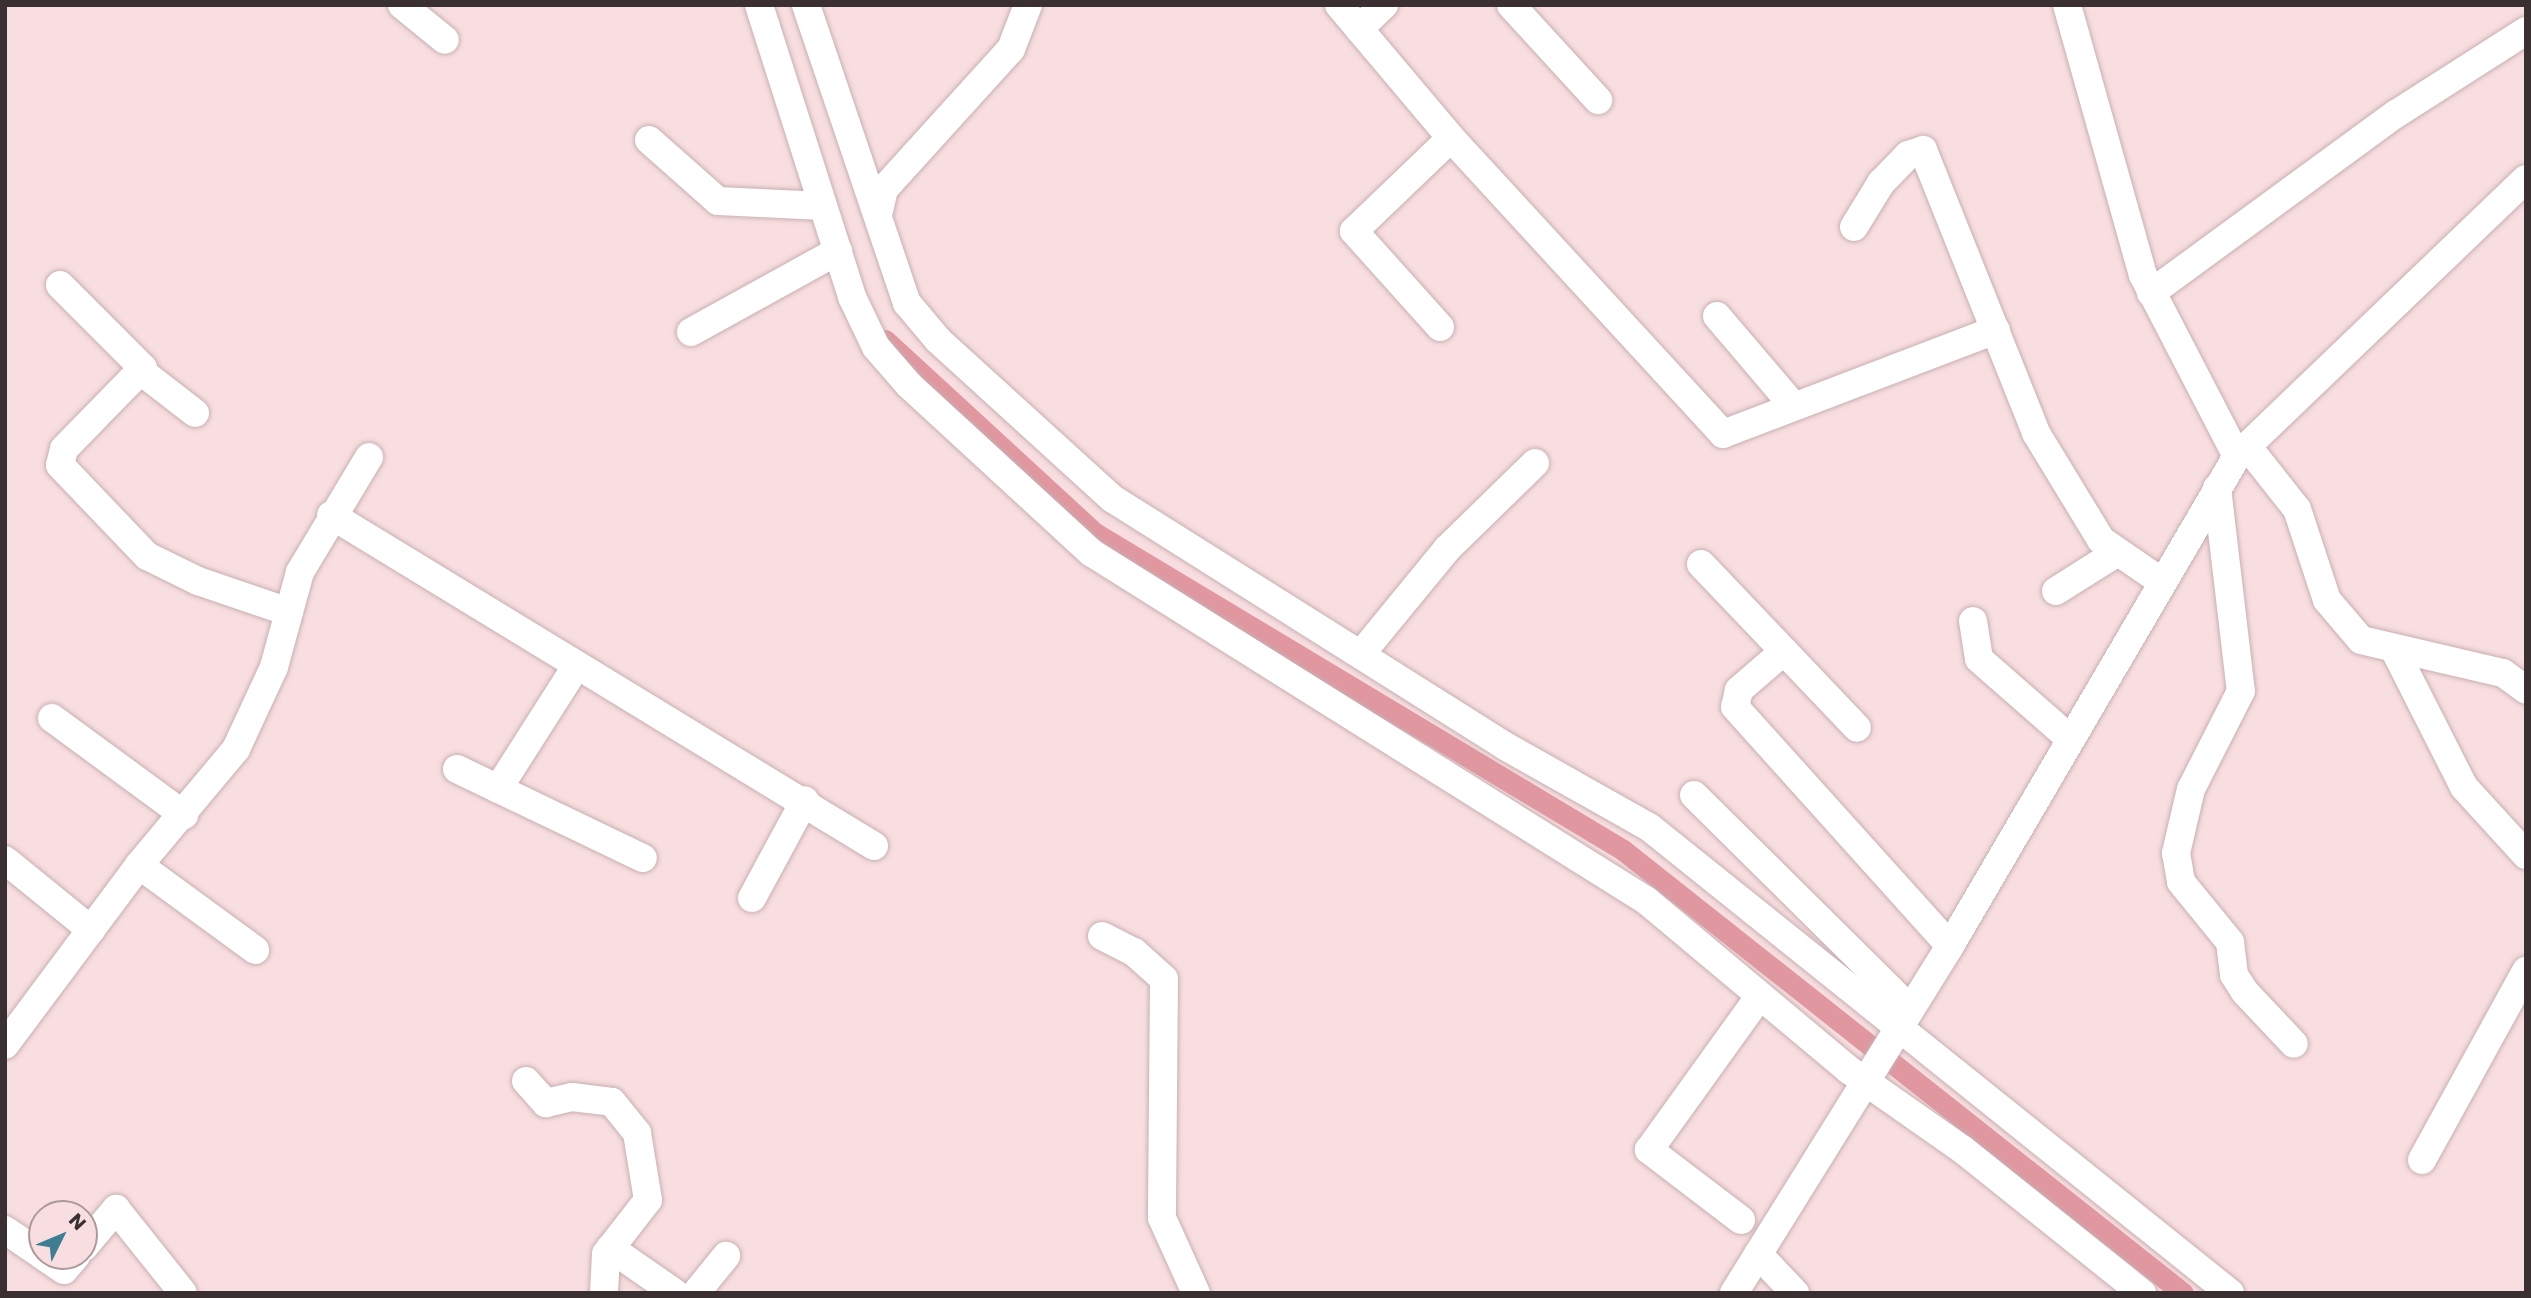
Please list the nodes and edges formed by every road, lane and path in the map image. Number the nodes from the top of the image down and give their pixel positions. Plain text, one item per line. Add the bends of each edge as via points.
1 (401, 5) edge
2 (759, 5) edge
3 (806, 5) edge
4 (1028, 5) edge
5 (1339, 5) edge
6 (1384, 5) edge
7 (1511, 5) edge
8 (2067, 5) edge
9 (1359, 29) junction
10 (2526, 31) edge
11 (445, 40) dead end
12 (1598, 100) dead end
13 (1451, 138) junction
14 (649, 140) dead end
15 (2526, 179) edge
16 (823, 206) junction
17 (878, 215) junction
18 (1854, 227) dead end
19 (838, 251) junction
20 (60, 285) dead end
21 (2151, 293) junction
22 (1717, 316) dead end
23 (1440, 327) dead end
24 (1997, 330) junction
25 (691, 332) dead end
26 (142, 372) junction
27 (1792, 404) junction
28 (195, 413) dead end
29 (2242, 451) junction
30 (369, 457) dead end
31 (1535, 463) dead end
32 (2217, 488) junction
33 (331, 515) junction
34 (2116, 553) junction
35 (1701, 564) dead end
36 (2162, 582) junction
37 (2056, 591) dead end
38 (289, 612) junction
39 (1973, 621) dead end
40 (2394, 649) junction
41 (1784, 651) junction
42 (1361, 654) junction
43 (577, 665) junction
44 (2526, 690) edge
45 (52, 718) dead end
46 (1857, 728) dead end
47 (2068, 737) junction
48 (457, 769) dead end
49 (498, 789) junction
50 (1694, 795) dead end
51 (804, 800) junction
52 (184, 815) junction
53 (874, 846) dead end
54 (2526, 855) edge
55 (643, 858) dead end
56 (5, 860) edge
57 (139, 865) junction
58 (752, 898) dead end
59 (91, 930) junction
60 (1102, 936) dead end
61 (1950, 946) junction
62 (255, 950) dead end
63 (2526, 971) edge
64 (1759, 997) junction
65 (1898, 1027) junction
66 (2294, 1044) dead end
67 (5, 1045) edge
68 (1869, 1079) junction
69 (526, 1081) dead end
70 (2422, 1160) dead end
71 (1741, 1220) dead end
72 (5, 1230) edge
73 (98, 1230) edge
74 (28, 1246) edge
75 (610, 1248) junction
76 (1758, 1254) junction
77 (726, 1256) dead end
78 (183, 1293) edge
79 (604, 1293) edge
80 (675, 1293) edge
81 (696, 1293) edge
82 (1196, 1293) edge
83 (1734, 1293) edge
84 (1795, 1293) edge
85 (2142, 1293) edge
86 (2230, 1293) edge

1 - 11 street
2 - 16 street
3 - 17 street
4 - 17 street via 1011,49 884,190
5 - 9 street
6 - 9 street
7 - 12 street
8 - 21 street
9 - 13 street
10 - 21 street via 2396,114
13 - 23 street via 1354,231
13 - 27 street via 1723,434
14 - 16 street via 718,201
15 - 29 street
16 - 19 street
17 - 42 street via 904,294 920,321 1113,499
18 - 24 street via 1881,183 1908,155 1923,150
19 - 25 street
19 - 64 street via 863,322 885,360 1092,553 1591,862
20 - 26 street via 136,358
21 - 29 street
22 - 27 street
24 - 27 street
24 - 34 street via 2036,433 2090,525
26 - 28 street
26 - 38 street via 64,449 60,466 147,556 198,582
29 - 32 street
29 - 40 street via 2305,523 2327,600 2343,623 2361,639
30 - 33 street
31 - 42 street via 1447,549
32 - 36 street
32 - 66 street via 2241,691 2191,789 2176,853 2181,882 2230,942 2234,975
33 - 38 street via 300,572
33 - 43 street
34 - 36 street
34 - 37 street
35 - 41 street
36 - 47 street
38 - 52 street via 274,667 236,749
39 - 47 street via 1979,659
40 - 44 street via 2503,673
40 - 54 street via 2464,787
41 - 46 street
41 - 61 street via 1739,690 1735,707
42 - 65 street via 1505,746 1649,827
43 - 49 street
43 - 51 street
45 - 52 street
47 - 61 street
48 - 49 street
49 - 55 street
50 - 65 street
51 - 53 street
51 - 58 street
52 - 57 street
56 - 59 street
57 - 59 street
57 - 62 street
59 - 67 street
60 - 82 street via 1134,951 1164,979 1162,1218
61 - 65 street
63 - 70 street
64 - 68 street
64 - 71 street via 1649,1150
65 - 68 street
65 - 86 street
68 - 76 street
68 - 85 street
69 - 75 street via 546,1103 572,1097 612,1102 634,1127 651,1186 649,1200
72 - 74 street
73 - 78 street via 116,1209
75 - 79 street via 601,1278
75 - 80 street
76 - 83 street
76 - 84 street
77 - 81 street

